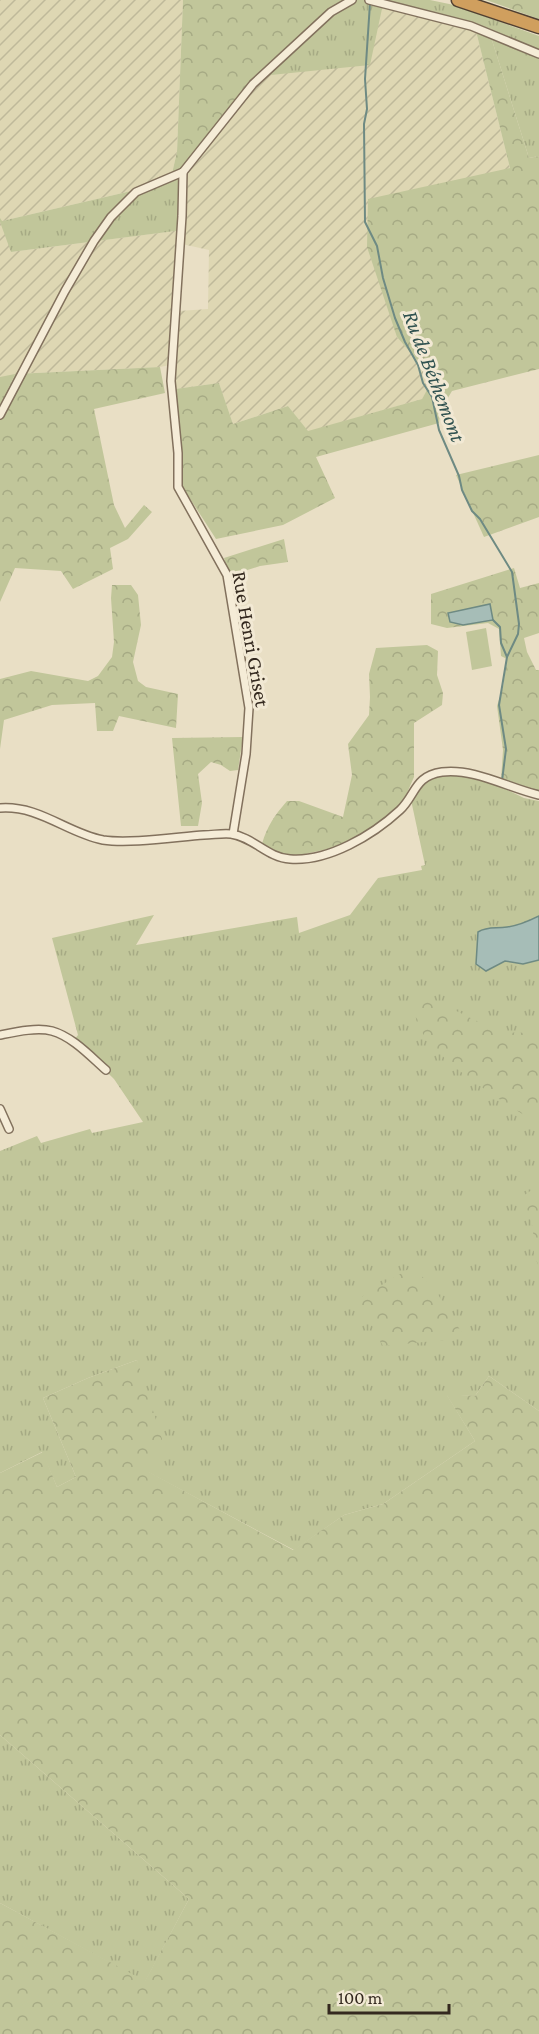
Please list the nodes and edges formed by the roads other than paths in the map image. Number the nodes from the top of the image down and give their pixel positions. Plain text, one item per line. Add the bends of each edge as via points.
1 (352, 0) edge
2 (369, 0) edge
3 (458, 0) edge
4 (539, 27) edge
5 (539, 54) edge
6 (183, 172) junction
7 (0, 415) edge
8 (539, 795) edge
9 (0, 807) edge
10 (233, 834) junction
11 (0, 1035) edge
12 (106, 1070) dead end
13 (0, 1109) edge
14 (9, 1129) dead end

1 - 6 street via 331,12 253,84
2 - 5 street via 471,26
3 - 4 highway
6 - 7 street via 136,192 111,217 65,291
6 - 10 street, Rue Henri Griset via 171,381 178,487 227,575 249,708
8 - 10 street via 459,772 433,774 423,778 401,809 384,822 352,844 322,855 289,859
9 - 10 street via 34,812 106,840
11 - 12 street via 51,1031 72,1041
13 - 14 street

